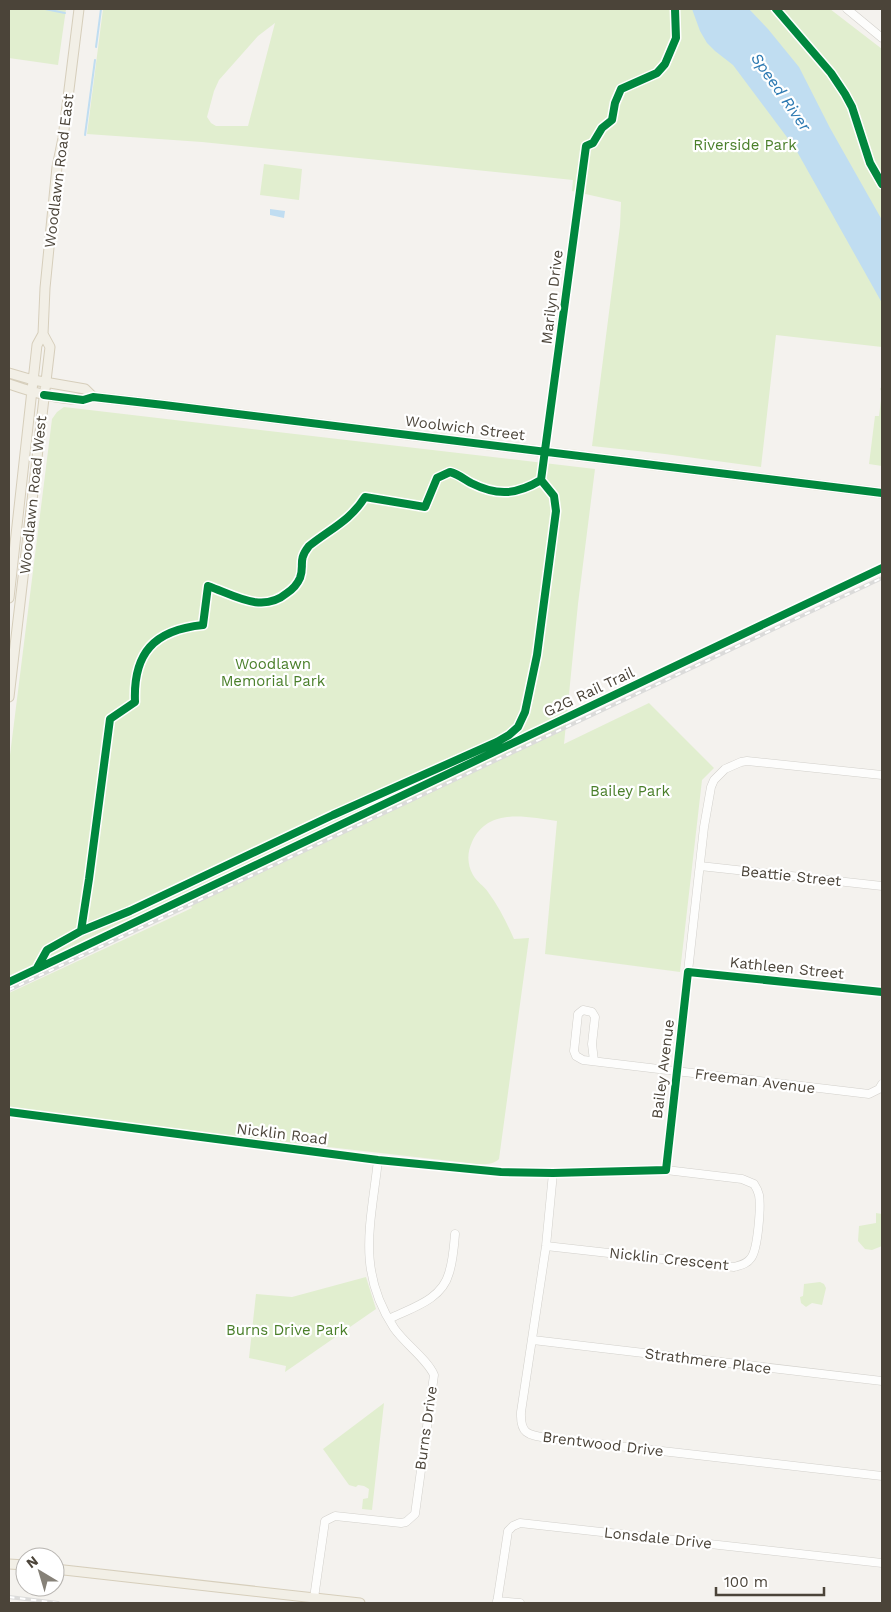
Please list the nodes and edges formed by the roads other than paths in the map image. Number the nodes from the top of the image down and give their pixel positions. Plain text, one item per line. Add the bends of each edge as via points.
1 (79, 9) edge
2 (847, 9) edge
3 (882, 38) edge
4 (586, 146) dead end
5 (43, 334) junction
6 (9, 373) edge
7 (33, 380) junction
8 (46, 382) junction
9 (9, 384) edge
10 (31, 392) junction
11 (44, 394) junction
12 (93, 397) junction
13 (545, 452) junction
14 (882, 494) edge
15 (9, 598) edge
16 (9, 697) edge
17 (882, 775) edge
18 (700, 866) junction
19 (882, 886) edge
20 (688, 972) junction
21 (882, 992) edge
22 (594, 1061) junction
23 (676, 1072) junction
24 (882, 1084) edge
25 (9, 1112) edge
26 (378, 1160) junction
27 (666, 1170) junction
28 (553, 1173) junction
29 (455, 1234) dead end
30 (546, 1246) junction
31 (388, 1319) junction
32 (533, 1340) junction
33 (882, 1381) edge
34 (882, 1476) edge
35 (882, 1563) edge
36 (65, 1570) edge
37 (314, 1598) junction
38 (497, 1602) edge
39 (360, 1603) edge
40 (520, 1603) edge

1 - 5 main road, Woodlawn Road East via 57,167
2 - 3 street
4 - 13 street, Marilyn Drive
5 - 7 main road, Woodlawn Road East via 37,345
5 - 8 main road, Woodlawn Road East via 50,347
6 - 7 main road, Woolwich Street
7 - 8 main road, Woolwich Street
7 - 10 main road, Woodlawn Road East
8 - 11 main road, Woodlawn Road West
8 - 12 main road, Woolwich Street via 85,388
9 - 10 main road, Woolwich Street
10 - 11 main road, Woolwich Street
10 - 15 main road, Woodlawn Road West
11 - 12 main road, Woolwich Street via 84,400
11 - 16 main road, Woodlawn Road West
12 - 13 main road, Woolwich Street
13 - 14 main road, Woolwich Street
17 - 18 street, Bailey Avenue via 747,761 733,765 725,769 711,786
18 - 19 street, Beattie Street
18 - 20 street, Bailey Avenue
20 - 21 street, Kathleen Street
20 - 23 street, Bailey Avenue
22 - 22 street, Freeman Avenue via 595,1017 592,1012 583,1010 578,1014 574,1051 583,1060
22 - 23 street, Freeman Avenue
23 - 24 street, Freeman Avenue via 869,1094 879,1090
23 - 27 street, Bailey Avenue
25 - 26 street, Nicklin Road
26 - 28 street, Nicklin Road via 500,1172
26 - 31 street, Burns Drive via 369,1256 376,1294
27 - 28 street, Nicklin Crescent
27 - 30 street, Nicklin Crescent via 742,1179 754,1184 759,1195 758,1234 751,1259 734,1267
28 - 30 street, Brentwood Drive
29 - 31 street via 450,1272 439,1292
30 - 32 street, Brentwood Drive
31 - 37 street, Burns Drive via 434,1375 414,1514 401,1523 335,1516 325,1521
32 - 33 street, Strathmere Place
32 - 34 street, Brentwood Drive via 521,1423 531,1435
35 - 38 street, Lonsdale Drive via 520,1524 508,1531
36 - 37 main road
37 - 39 main road
38 - 40 street

